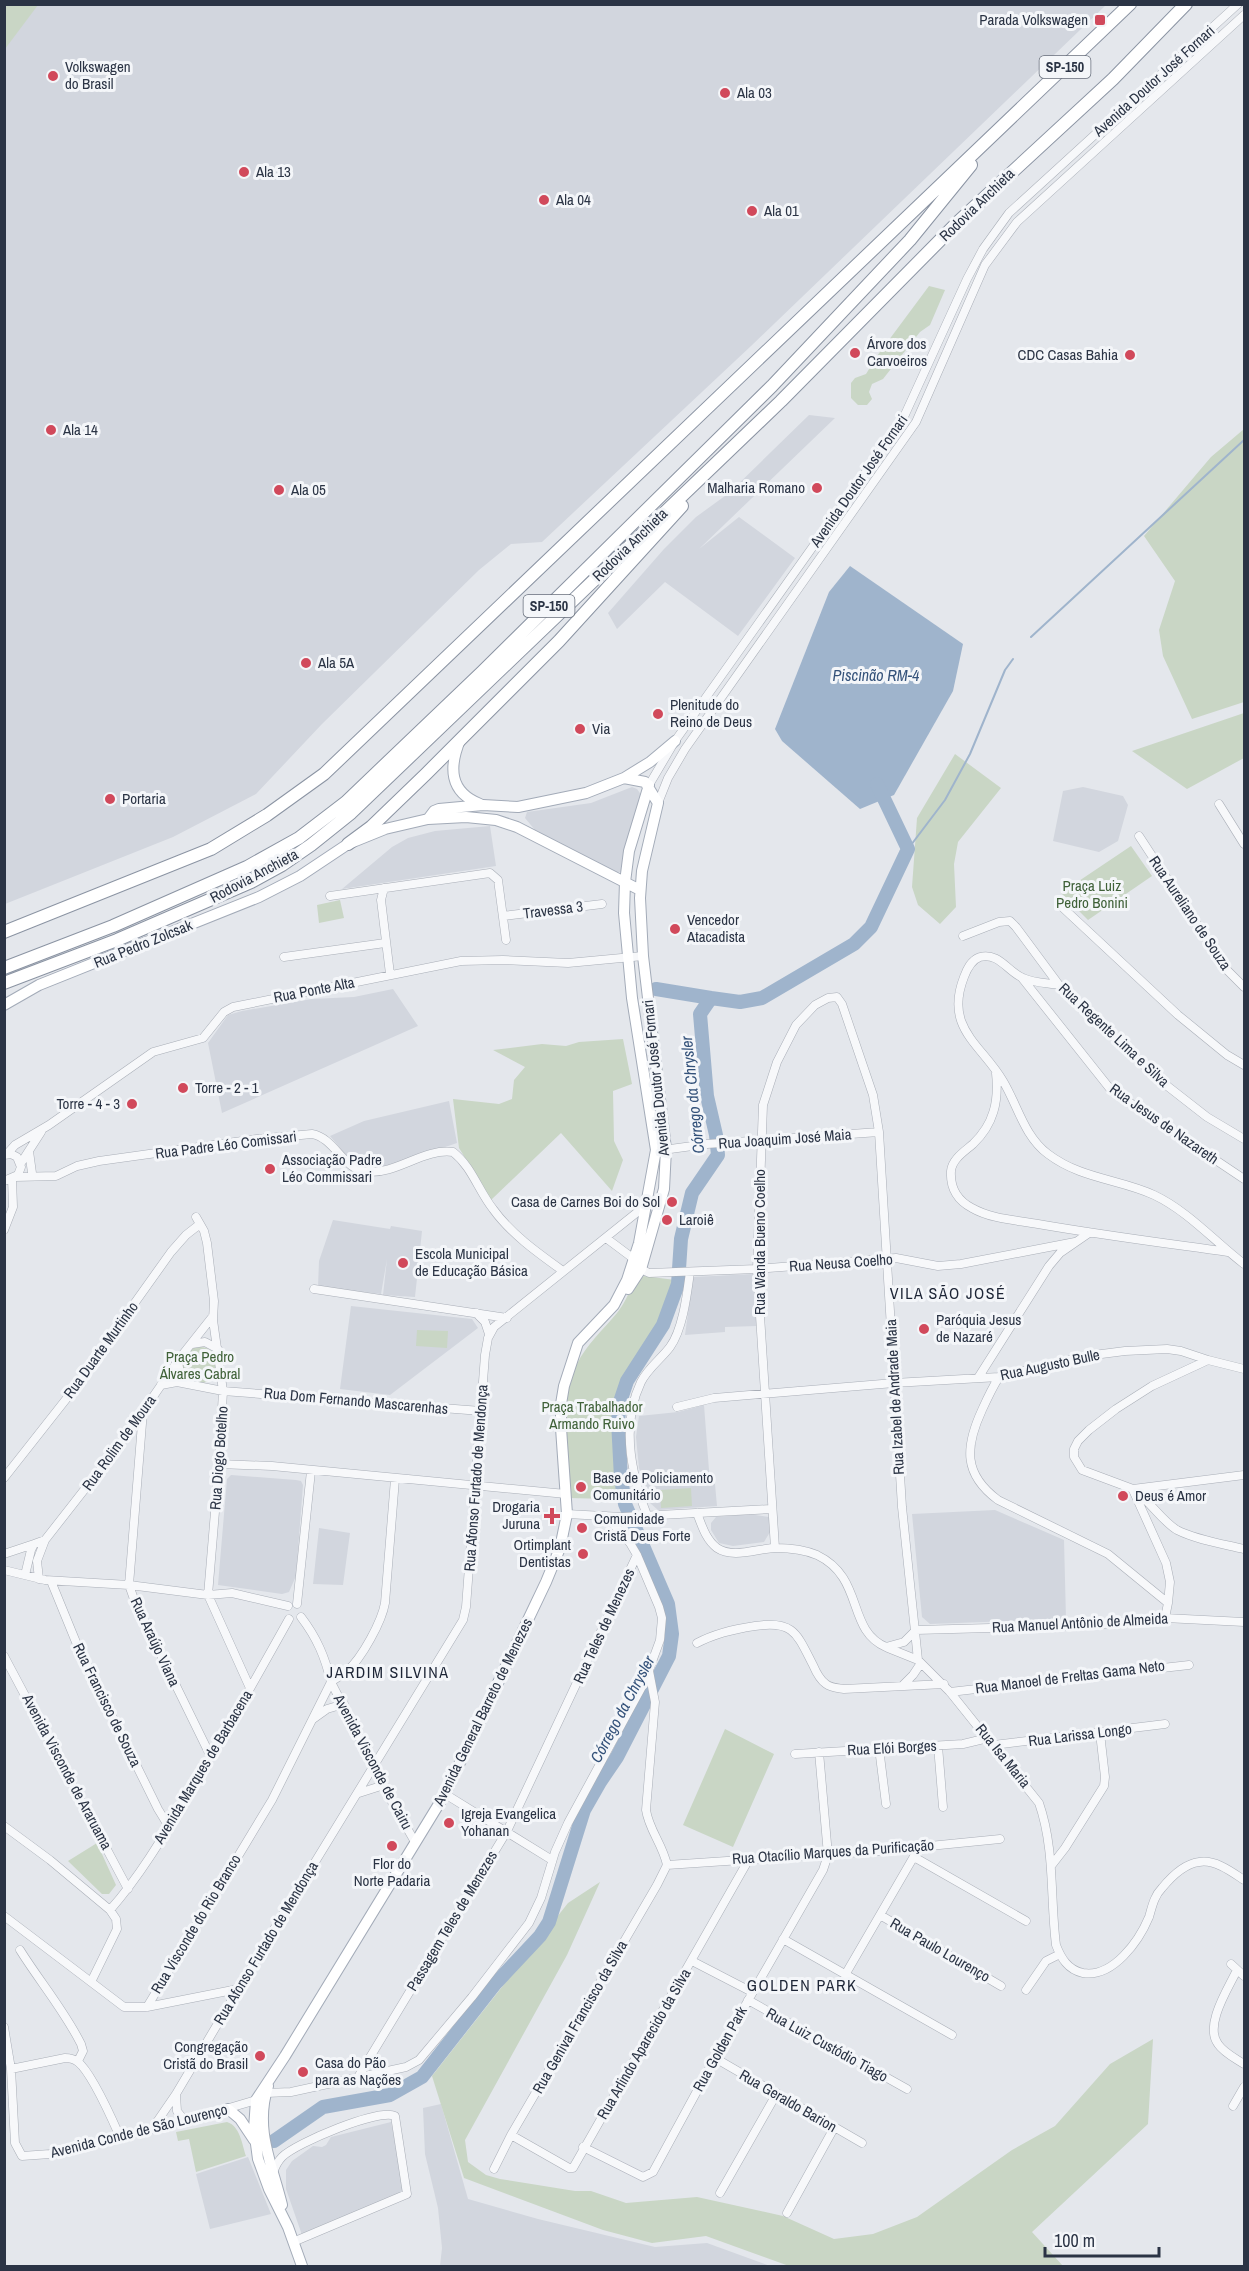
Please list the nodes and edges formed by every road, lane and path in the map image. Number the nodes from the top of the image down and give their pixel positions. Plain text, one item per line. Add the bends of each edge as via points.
1 (1130, 4) edge
2 (1186, 4) edge
3 (1238, 4) edge
4 (1245, 15) edge
5 (1004, 124) junction
6 (746, 434) junction
7 (460, 740) junction
8 (675, 741) junction
9 (624, 778) junction
10 (649, 786) junction
11 (658, 803) junction
12 (1220, 804) dead end
13 (483, 805) junction
14 (518, 807) junction
15 (428, 819) junction
16 (516, 828) junction
17 (1139, 836) dead end
18 (348, 844) junction
19 (1245, 844) edge
20 (625, 882) junction
21 (384, 888) junction
22 (640, 890) junction
23 (330, 896) dead end
24 (602, 904) dead end
25 (1060, 906) dead end
26 (503, 916) junction
27 (4, 932) edge
28 (963, 936) dead end
29 (506, 940) dead end
30 (385, 943) junction
31 (643, 956) junction
32 (284, 957) dead end
33 (627, 958) junction
34 (4, 968) edge
35 (390, 975) junction
36 (1022, 978) junction
37 (4, 983) edge
38 (39, 985) junction
39 (1059, 986) junction
40 (1245, 987) edge
41 (832, 997) joint
42 (4, 1000) edge
43 (4, 1005) edge
44 (1245, 1065) edge
45 (995, 1069) junction
46 (41, 1131) junction
47 (879, 1132) junction
48 (1245, 1139) edge
49 (760, 1142) junction
50 (29, 1150) junction
51 (661, 1150) junction
52 (6, 1154) edge
53 (21, 1165) junction
54 (35, 1175) junction
55 (9, 1179) edge
56 (1245, 1179) edge
57 (645, 1206) junction
58 (198, 1221) joint
59 (4, 1230) edge
60 (1089, 1233) junction
61 (606, 1238) junction
62 (1075, 1242) junction
63 (639, 1243) junction
64 (1228, 1252) junction
65 (634, 1259) junction
66 (887, 1259) junction
67 (1245, 1264) edge
68 (641, 1269) junction
69 (757, 1269) junction
70 (563, 1271) junction
71 (687, 1272) junction
72 (314, 1289) dead end
73 (476, 1313) junction
74 (213, 1316) junction
75 (507, 1318) junction
76 (602, 1319) junction
77 (489, 1334) junction
78 (190, 1344) junction
79 (218, 1349) junction
80 (179, 1359) junction
81 (1208, 1360) junction
82 (1245, 1369) edge
83 (221, 1374) junction
84 (999, 1377) junction
85 (978, 1378) junction
86 (894, 1383) junction
87 (190, 1385) junction
88 (161, 1386) junction
89 (203, 1387) junction
90 (223, 1391) junction
91 (766, 1394) junction
92 (677, 1407) dead end
93 (143, 1411) junction
94 (481, 1411) junction
95 (219, 1464) junction
96 (311, 1471) junction
97 (1245, 1475) edge
98 (4, 1478) edge
99 (395, 1479) junction
100 (475, 1486) junction
101 (1132, 1490) junction
102 (566, 1494) junction
103 (771, 1509) junction
104 (697, 1513) junction
105 (567, 1514) junction
106 (647, 1515) junction
107 (606, 1516) junction
108 (45, 1540) junction
109 (34, 1544) junction
110 (775, 1548) junction
111 (1245, 1549) edge
112 (4, 1554) edge
113 (638, 1555) junction
114 (4, 1570) edge
115 (25, 1575) junction
116 (39, 1579) junction
117 (51, 1581) junction
118 (129, 1585) junction
119 (212, 1594) junction
120 (1168, 1603) junction
121 (297, 1604) junction
122 (288, 1606) junction
123 (301, 1617) junction
124 (288, 1618) junction
125 (1165, 1618) junction
126 (1245, 1622) edge
127 (916, 1630) junction
128 (697, 1643) dead end
129 (886, 1647) junction
130 (4, 1656) edge
131 (920, 1662) junction
132 (1189, 1665) dead end
133 (649, 1671) junction
134 (331, 1682) junction
135 (944, 1684) junction
136 (902, 1686) junction
137 (250, 1688) junction
138 (950, 1692) junction
139 (571, 1698) joint
140 (344, 1704) junction
141 (312, 1720) junction
142 (1165, 1724) dead end
143 (1100, 1733) junction
144 (988, 1738) junction
145 (994, 1745) junction
146 (938, 1746) junction
147 (879, 1748) junction
148 (819, 1752) junction
149 (795, 1755) dead end
150 (211, 1757) junction
151 (375, 1766) junction
152 (384, 1785) junction
153 (357, 1794) junction
154 (445, 1794) junction
155 (886, 1804) dead end
156 (943, 1807) dead end
157 (4, 1826) edge
158 (169, 1827) junction
159 (507, 1831) junction
160 (1000, 1839) dead end
161 (416, 1842) junction
162 (920, 1846) junction
163 (828, 1855) junction
164 (914, 1857) junction
165 (749, 1859) junction
166 (552, 1860) junction
167 (667, 1865) junction
168 (1051, 1866) junction
169 (1245, 1880) edge
170 (128, 1889) junction
171 (110, 1911) junction
172 (880, 1915) junction
173 (4, 1916) edge
174 (1026, 1921) dead end
175 (783, 1939) junction
176 (20, 1950) dead end
177 (1060, 1954) junction
178 (692, 1961) junction
179 (845, 1975) junction
180 (1245, 1976) edge
181 (91, 1982) junction
182 (1001, 1986) dead end
183 (238, 1989) junction
184 (1026, 1990) dead end
185 (752, 1992) junction
186 (748, 2000) junction
187 (147, 2007) junction
188 (4, 2027) edge
189 (951, 2035) dead end
190 (715, 2058) junction
191 (78, 2061) junction
192 (1245, 2064) edge
193 (11, 2069) junction
194 (271, 2077) junction
195 (358, 2077) junction
196 (1245, 2087) edge
197 (907, 2089) dead end
198 (266, 2093) junction
199 (777, 2093) junction
200 (176, 2094) junction
201 (256, 2100) junction
202 (1233, 2106) dead end
203 (228, 2109) junction
204 (185, 2121) junction
205 (834, 2128) junction
206 (152, 2129) junction
207 (511, 2135) junction
208 (120, 2137) junction
209 (255, 2141) junction
210 (862, 2143) dead end
211 (265, 2147) junction
212 (583, 2147) junction
213 (287, 2153) junction
214 (494, 2169) dead end
215 (272, 2175) junction
216 (720, 2193) dead end
217 (788, 2213) dead end
218 (288, 2227) junction
219 (293, 2242) junction
220 (302, 2266) edge

1 - 5 highway, Rodovia Anchieta / SP-150
2 - 6 highway, Rodovia Anchieta / SP-150 via 1113,79 957,223 846,333 824,368
3 - 8 street, Avenida Doutor José Fornari via 1009,213 967,279 902,422
4 - 11 street, Avenida Doutor José Fornari via 1024,216 1001,242 985,265 916,422 690,741
5 - 27 highway, Rodovia Anchieta / SP-150 via 324,774 211,849
5 - 34 highway, Rodovia Anchieta / SP-150 via 910,240 772,386 346,802 299,838 247,867 113,926
6 - 7 highway via 559,641
6 - 37 highway, Rodovia Anchieta / SP-150 via 351,813 311,845 250,882 117,940
7 - 13 main road via 453,761 456,785 466,797
7 - 18 highway via 371,827
8 - 9 main road
8 - 10 street, Avenida Doutor José Fornari
9 - 10 main road
9 - 14 main road via 586,793
10 - 11 main road
10 - 20 main road, Avenida Doutor José Fornari via 636,825
11 - 22 main road, Avenida Doutor José Fornari
12 - 19 street
13 - 14 main road
13 - 15 main road via 440,809
14 - 16 main road via 514,817
15 - 16 main road, Rua Pedro Zolcsak via 486,818
15 - 18 main road, Rua Pedro Zolcsak via 385,829
16 - 20 main road, Rua Pedro Zolcsak
17 - 40 street, Rua Aureliano de Souza via 1226,969
18 - 38 main road, Rua Pedro Zolcsak via 259,897
20 - 22 main road, Rua Pedro Zolcsak
20 - 33 main road, Avenida Doutor José Fornari
21 - 23 street
21 - 26 street via 490,873 498,880
21 - 30 street via 381,900
22 - 31 main road, Avenida Doutor José Fornari
24 - 26 street, Travessa 3
25 - 44 street via 1178,1015 1227,1056
26 - 29 street
28 - 39 street, Rua Regente Lima e Silva via 1010,921
30 - 32 street
30 - 35 street
31 - 33 street
31 - 51 main road, Avenida Doutor José Fornari
33 - 35 street, Rua Ponte Alta via 568,963 479,960
33 - 51 main road, Avenida Doutor José Fornari
35 - 46 street, Rua Ponte Alta via 228,1009 203,1038 153,1052
36 - 39 street, Rua Jesus de Nazareth
36 - 45 street, Rua Jesus de Nazareth via 991,956 972,962 962,981 960,1020 974,1046
36 - 56 street, Rua Jesus de Nazareth via 1111,1090
38 - 42 main road
38 - 43 main road, Rua Pedro Zolcsak
39 - 48 street, Rua Regente Lima e Silva via 1166,1085 1207,1117
41 - 47 street, Rua Izabel de Andrade Maia via 843,1004 873,1095
41 - 49 street, Rua Wanda Bueno Coelho via 805,1014 786,1043 763,1105
45 - 60 street via 994,1114 951,1169 952,1188 963,1202 978,1211
45 - 64 street, Rua Jesus de Nazareth via 1029,1134 1046,1153 1091,1177 1155,1195
46 - 50 street, Rua Ponte Alta
46 - 52 street, Rua Ponte Alta
47 - 49 street, Rua Joaquim José Maia
47 - 66 street, Rua Izabel de Andrade Maia
49 - 51 street, Rua Joaquim José Maia
49 - 69 street, Rua Wanda Bueno Coelho
50 - 53 street, Rua Ponte Alta
50 - 54 street
51 - 57 main road, Avenida General Barreto de Menezes
51 - 68 main road, Avenida Doutor José Fornari via 664,1189
52 - 53 street via 14,1155
53 - 54 street
53 - 55 street, Rua Ponte Alta
54 - 55 street, Rua Padre Léo Comissari
54 - 70 street, Rua Padre Léo Comissari via 56,1176 99,1161 312,1134 320,1135 351,1164 366,1172 439,1152 453,1152 466,1164 506,1226
55 - 59 street via 13,1207
57 - 61 street
57 - 63 main road, Avenida General Barreto de Menezes
58 - 74 street, Rua Diogo Botelho via 206,1235
58 - 98 street, Rua Duarte Murtinho
60 - 62 street
60 - 64 street
61 - 65 street
61 - 70 street
62 - 66 street, Rua Neusa Coelho via 961,1264 938,1266 904,1258
62 - 85 street via 1048,1266
63 - 65 main road, Avenida General Barreto de Menezes
63 - 68 main road
64 - 67 street, Rua Jesus de Nazareth
65 - 76 main road, Avenida General Barreto de Menezes via 614,1305
66 - 69 street, Rua Neusa Coelho
66 - 86 street, Rua Izabel de Andrade Maia
68 - 71 street, Rua Neusa Coelho via 649,1273
68 - 76 main road, Avenida General Barreto de Menezes via 617,1308
69 - 71 street, Rua Neusa Coelho
69 - 91 street, Rua Wanda Bueno Coelho
70 - 75 street
71 - 106 street via 681,1321 671,1346 642,1379 634,1404 630,1456
72 - 73 street
73 - 75 street
73 - 77 street
74 - 78 street, Rua Rolim de Moura
74 - 79 street, Rua Diogo Botelho
75 - 77 street
76 - 102 main road, Avenida General Barreto de Menezes via 578,1344 564,1386 561,1422
77 - 94 street, Rua Afonso Furtado de Mendonça
78 - 79 street via 205,1342
78 - 80 street, Rua Rolim de Moura
79 - 83 street, Rua Diogo Botelho
80 - 87 street via 180,1374
80 - 88 street, Rua Rolim de Moura
81 - 82 street
81 - 84 street, Rua Augusto Bulle via 1167,1349 1125,1351
81 - 101 street via 1135,1396 1078,1441 1074,1457 1082,1470
83 - 89 street via 214,1383
83 - 90 street, Rua Diogo Botelho
84 - 85 street, Rua Augusto Bulle
84 - 120 street via 977,1420 969,1450 974,1472 984,1488 1010,1507 1108,1554
85 - 86 street, Rua Augusto Bulle
86 - 91 street, Rua Augusto Bulle
86 - 127 street, Rua Izabel de Andrade Maia via 902,1507
87 - 88 street, Rua Dom Fernando Mascarenhas via 175,1382
87 - 89 street, Rua Dom Fernando Mascarenhas
88 - 93 street, Rua Rolim de Moura
89 - 90 street, Rua Dom Fernando Mascarenhas
90 - 94 street, Rua Dom Fernando Mascarenhas
90 - 95 street, Rua Diogo Botelho
91 - 92 street, Rua Augusto Bulle via 714,1398
91 - 103 street, Rua Wanda Bueno Coelho
93 - 108 street, Rua Rolim de Moura
93 - 118 street, Rua Araújo Viana
94 - 100 street, Rua Afonso Furtado de Mendonça
95 - 96 street
95 - 119 street, Rua Diogo Botelho
96 - 99 street
96 - 121 street
97 - 101 street
99 - 100 street
99 - 134 street via 382,1616 349,1670
100 - 102 street
100 - 151 street, Rua Afonso Furtado de Mendonça via 463,1620
101 - 111 street via 1145,1497 1177,1530
101 - 120 street via 1166,1563 1170,1582
102 - 105 main road, Avenida General Barreto de Menezes
103 - 104 street
103 - 110 street, Rua Wanda Bueno Coelho
104 - 106 street
104 - 110 street via 705,1533 718,1549 734,1552
105 - 107 street
105 - 154 main road, Avenida General Barreto de Menezes via 560,1548 546,1582
106 - 107 street
107 - 113 street
108 - 109 street
108 - 116 street, Rua Rolim de Moura via 37,1561
109 - 112 street
109 - 115 street
110 - 129 street via 814,1554 835,1568 852,1593 863,1628
113 - 133 street via 662,1618 660,1640
113 - 139 street, Rua Teles de Menezes
114 - 115 street
115 - 116 street
116 - 117 street
117 - 118 street
117 - 158 street, Rua Francisco de Souza via 78,1647
118 - 119 street
118 - 150 street, Rua Araújo Viana
119 - 122 street
119 - 137 street
120 - 125 street
121 - 122 street
121 - 123 street via 302,1609
122 - 124 street
123 - 124 street via 294,1621
123 - 134 street, Avenida Visconde de Cairu via 320,1645
124 - 137 street, Avenida Marques de Barbacena
125 - 126 street, Rua Manuel Antônio de Almeida
125 - 127 street, Rua Manuel Antônio de Almeida via 1094,1625
127 - 129 street via 904,1642
127 - 131 street, Rua Izabel de Andrade Maia
128 - 136 street via 729,1630 785,1625 797,1634 826,1684 844,1689
129 - 131 street
130 - 170 street, Avenida Visconde de Araruama
131 - 135 street, Rua Isa Maria
131 - 136 street
132 - 138 street, Rua Manoel de Freltas Gama Neto
133 - 166 street
133 - 167 street via 655,1702 646,1809 648,1823
134 - 140 street, Avenida Visconde de Cairu
134 - 141 street, Rua Visconde do Rio Branco
135 - 136 street
135 - 138 street, Rua Isa Maria
137 - 150 street, Avenida Marques de Barbacena
138 - 144 street, Rua Isa Maria
139 - 159 street, Passagem Teles de Menezes
140 - 141 street via 327,1709
140 - 151 street, Avenida Visconde de Cairu
141 - 187 street, Rua Visconde do Rio Branco via 272,1800
142 - 143 street, Rua Larissa Longo
143 - 145 street, Rua Larissa Longo
143 - 168 street via 1104,1786
144 - 145 street, Rua Isa Maria
144 - 146 street, Rua Elói Borges
145 - 168 street, Rua Isa Maria via 1039,1803
146 - 147 street, Rua Elói Borges
146 - 156 street
147 - 148 street, Rua Elói Borges
147 - 155 street
148 - 149 street, Rua Elói Borges
148 - 163 street, Rua Golden Park
150 - 158 street, Avenida Marques de Barbacena
151 - 152 street, Avenida Visconde de Cairu
151 - 153 street, Rua Afonso Furtado de Mendonça
152 - 153 street
152 - 161 street, Avenida Visconde de Cairu
153 - 183 street, Rua Afonso Furtado de Mendonça
154 - 159 street
154 - 161 main road, Avenida General Barreto de Menezes
157 - 171 street
158 - 170 street, Avenida Marques de Barbacena
159 - 166 street
159 - 195 street, Passagem Teles de Menezes
160 - 162 street, Rua Otacílio Marques da Purificação
161 - 194 main road, Avenida General Barreto de Menezes
162 - 163 street, Rua Otacílio Marques da Purificação
162 - 164 street
163 - 165 street, Rua Otacílio Marques da Purificação
163 - 175 street, Rua Golden Park via 814,1888
164 - 172 street
164 - 174 street
165 - 167 street, Rua Otacílio Marques da Purificação
165 - 178 street, Rua Arlindo Aparecido da Silva
166 - 195 street via 529,1923 428,2051 406,2067
167 - 207 street, Rua Genival Francisco da Silva
168 - 177 street, Rua Isa Maria
169 - 177 street via 1219,1865 1199,1862 1184,1867 1161,1888 1136,1940 1112,1966 1086,1974 1068,1966
170 - 171 street, Avenida Marques de Barbacena
171 - 181 street via 117,1929
172 - 179 street
172 - 182 street, Rua Paulo Lourenço
173 - 181 street, Rua Visconde do Rio Branco
175 - 179 street
175 - 185 street, Rua Golden Park
176 - 191 street via 81,2044 83,2051
177 - 184 street via 1046,1961
178 - 185 street
178 - 212 street, Rua Arlindo Aparecido da Silva
179 - 189 street
180 - 192 street via 1234,1967 1212,2028 1223,2050
181 - 187 street, Rua Visconde do Rio Branco via 124,2007
183 - 187 street
183 - 200 street, Rua Afonso Furtado de Mendonça
185 - 186 street, Rua Golden Park
186 - 190 street, Rua Golden Park
186 - 197 street, Rua Luiz Custódio Tiago
188 - 193 street
190 - 199 street, Rua Geraldo Barion
190 - 212 street, Rua Golden Park via 653,2172 643,2177
191 - 193 street via 65,2058
191 - 208 street
193 - 208 street, Avenida Conde de São Lourenço via 15,2144 22,2156 50,2154
194 - 198 main road
194 - 201 main road
195 - 198 street via 291,2092
196 - 202 street
198 - 201 street, Avenida Conde de São Lourenço
198 - 211 main road via 262,2119
199 - 205 street, Rua Geraldo Barion
199 - 216 street
200 - 204 street via 177,2111
200 - 206 street, Rua Afonso Furtado de Mendonça
201 - 203 street, Avenida Conde de São Lourenço
201 - 209 main road
203 - 204 street, Avenida Conde de São Lourenço
203 - 209 main road
204 - 206 street, Avenida Conde de São Lourenço
205 - 210 street, Rua Geraldo Barion
205 - 217 street
206 - 208 street, Avenida Conde de São Lourenço
207 - 212 street, Rua Arlindo Aparecido da Silva via 568,2168 573,2168
207 - 214 street, Rua Genival Francisco da Silva
209 - 218 main road via 264,2176
211 - 213 street
211 - 215 main road
213 - 215 street
213 - 219 street via 328,2131 393,2115 408,2193
215 - 218 main road
218 - 219 main road
219 - 220 main road

